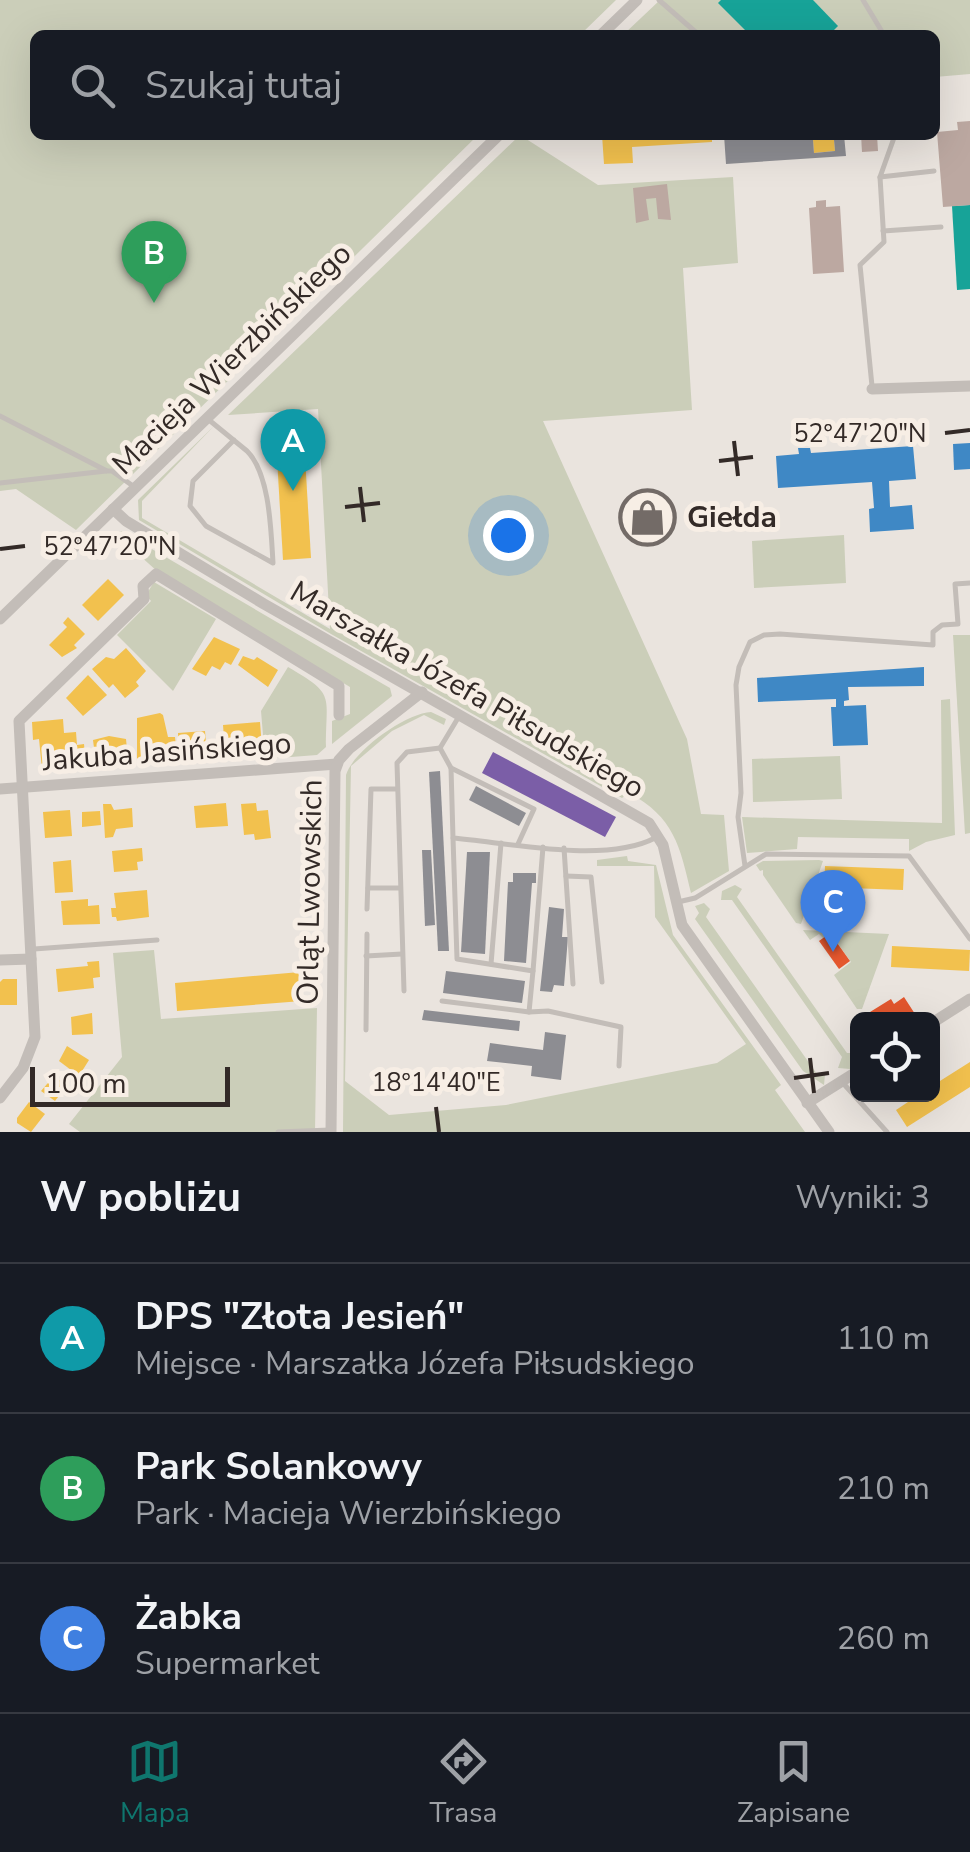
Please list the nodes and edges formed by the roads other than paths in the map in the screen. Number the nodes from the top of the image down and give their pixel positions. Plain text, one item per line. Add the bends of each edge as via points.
1 (637, 0) edge
2 (658, 0) edge
3 (863, 0) edge
4 (606, 30) edge
5 (693, 30) edge
6 (881, 30) edge
7 (494, 140) edge
8 (893, 140) edge
9 (934, 171) dead end
10 (880, 177) junction
11 (941, 227) dead end
12 (883, 230) junction
13 (970, 386) edge
14 (872, 389) joint
15 (0, 416) edge
16 (207, 418) junction
17 (234, 440) junction
18 (107, 472) junction
19 (0, 483) edge
20 (136, 488) junction
21 (113, 509) junction
22 (970, 583) edge
23 (0, 619) edge
24 (422, 692) junction
25 (460, 714) junction
26 (340, 716) dead end
27 (440, 748) junction
28 (337, 764) junction
29 (451, 768) junction
30 (24, 788) junction
31 (397, 788) junction
32 (0, 790) edge
33 (658, 836) junction
34 (453, 838) junction
35 (501, 842) junction
36 (518, 844) junction
37 (543, 846) junction
38 (564, 848) junction
39 (745, 866) junction
40 (566, 876) junction
41 (368, 888) junction
42 (400, 888) junction
43 (676, 903) junction
44 (366, 909) dead end
45 (367, 934) dead end
46 (970, 939) edge
47 (157, 940) dead end
48 (31, 954) junction
49 (402, 954) junction
50 (366, 956) junction
51 (0, 960) edge
52 (491, 965) junction
53 (533, 971) junction
54 (602, 982) dead end
55 (573, 984) dead end
56 (404, 991) dead end
57 (970, 999) edge
58 (442, 1000) dead end
59 (528, 1012) junction
60 (940, 1018) edge
61 (366, 1030) dead end
62 (619, 1066) dead end
63 (850, 1077) edge
64 (842, 1082) junction
65 (0, 1098) edge
66 (808, 1103) junction
67 (828, 1130) edge
68 (331, 1131) edge
69 (278, 1132) edge
70 (887, 1132) edge

1 - 4 street
2 - 5 lane
3 - 6 lane
7 - 16 street, Macieja Wierzbińskiego
8 - 10 lane
9 - 10 lane
10 - 12 lane
11 - 12 lane
12 - 14 lane via 884,242 860,265
13 - 14 street
15 - 18 lane
16 - 17 lane
16 - 20 street, Macieja Wierzbińskiego
17 - 17 lane via 257,464 273,562 206,526 190,506 193,481
18 - 19 lane
18 - 20 lane
20 - 21 street, Macieja Wierzbińskiego
21 - 23 street, Macieja Wierzbińskiego
21 - 24 street, Marszałka Józefa Piłsudskiego
22 - 39 lane via 956,584 958,624 933,632 933,645 780,634 750,642 736,685
24 - 25 street, Marszałka Józefa Piłsudskiego
24 - 28 street, Orląt Lwowskich
25 - 27 lane
25 - 33 street, Marszałka Józefa Piłsudskiego via 641,817
26 - 30 street via 339,686 156,574 143,586 144,599 19,721
27 - 29 lane
27 - 31 lane via 402,755
28 - 30 street, Jakuba Jasińskiego
28 - 68 street, Orląt Lwowskich
29 - 34 lane
29 - 36 lane via 534,809
30 - 32 street, Jakuba Jasińskiego
30 - 48 street
31 - 41 lane via 372,789
31 - 42 lane
33 - 38 lane via 624,850
33 - 43 street, Marszałka Józefa Piłsudskiego
34 - 35 lane
34 - 52 lane via 456,959
35 - 36 lane
35 - 52 lane
36 - 37 lane
37 - 38 lane
37 - 53 lane
38 - 40 lane
39 - 43 lane via 696,898
39 - 46 lane via 766,854 909,856
40 - 54 lane via 591,877
40 - 55 lane
41 - 42 lane
41 - 44 lane
42 - 49 lane
43 - 66 street, Marszałka Józefa Piłsudskiego via 689,937
45 - 50 lane
47 - 48 lane
48 - 51 street
48 - 65 street via 35,1037 23,1068
49 - 50 lane
49 - 56 lane
50 - 61 lane
52 - 53 lane
53 - 59 lane
57 - 60 street
58 - 59 lane
59 - 62 lane via 621,1028
63 - 64 street
64 - 66 street
64 - 70 lane
66 - 67 street, Marszałka Józefa Piłsudskiego
68 - 69 lane

